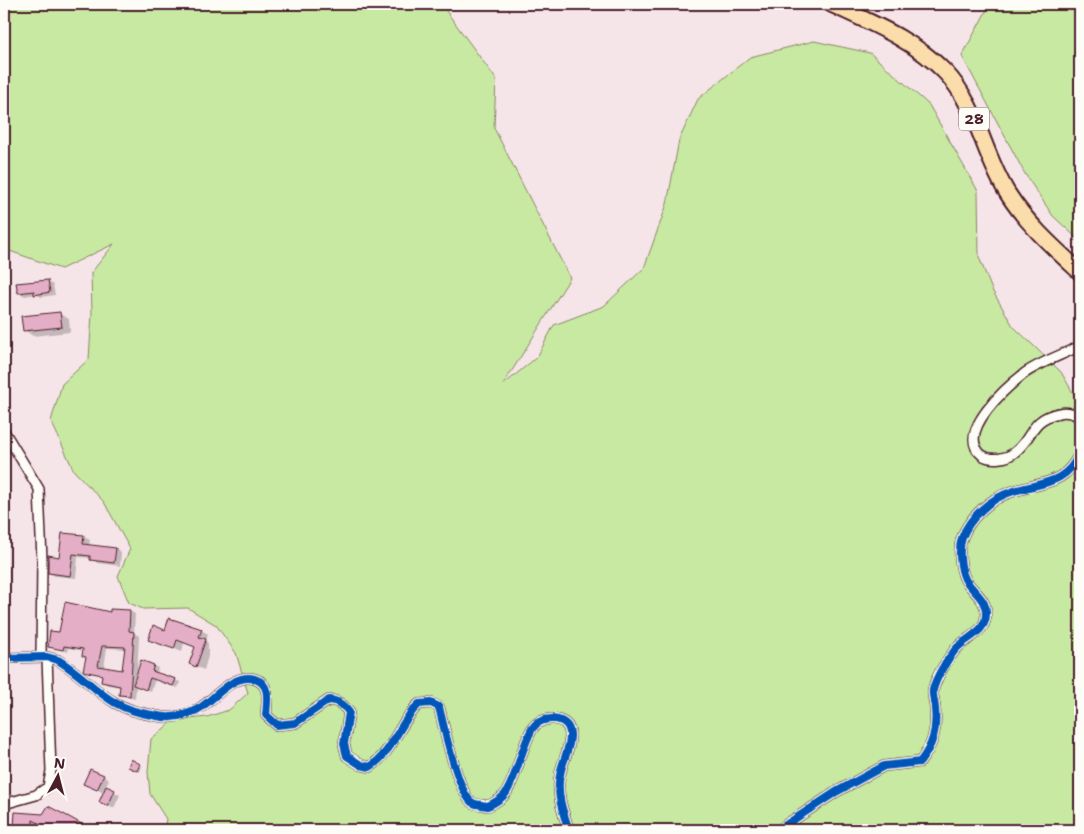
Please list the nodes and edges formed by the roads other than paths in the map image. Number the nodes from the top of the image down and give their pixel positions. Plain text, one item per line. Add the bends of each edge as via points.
1 (831, 4) edge
2 (1080, 272) edge
3 (1080, 346) edge
4 (1080, 418) edge
5 (4, 431) edge
6 (1080, 453) edge
7 (44, 657) junction
8 (4, 658) edge
9 (4, 804) edge
10 (569, 830) edge
11 (780, 830) edge

1 - 2 main road, 28 via 909,44 946,72 970,108 1007,194 1027,220
3 - 4 street via 1025,373 998,398 980,417 976,446 988,458 1002,458 1015,452 1042,418 1063,412
5 - 7 street via 39,489
6 - 11 street via 1065,474 1048,484 1010,492 991,503 977,514 962,538 959,553 965,579 982,600 987,612 985,623 981,630 956,649 933,691 934,737 920,762 884,766 836,792
7 - 8 street
7 - 9 street via 48,787 36,795
7 - 10 street via 68,666 121,707 170,718 199,708 241,679 252,678 262,682 267,690 266,715 277,725 295,723 329,700 343,704 348,712 344,744 347,756 370,767 380,761 391,747 409,713 419,704 431,703 439,707 466,796 473,803 488,806 506,794 534,725 542,720 558,719 565,723 570,733 559,776 560,805

